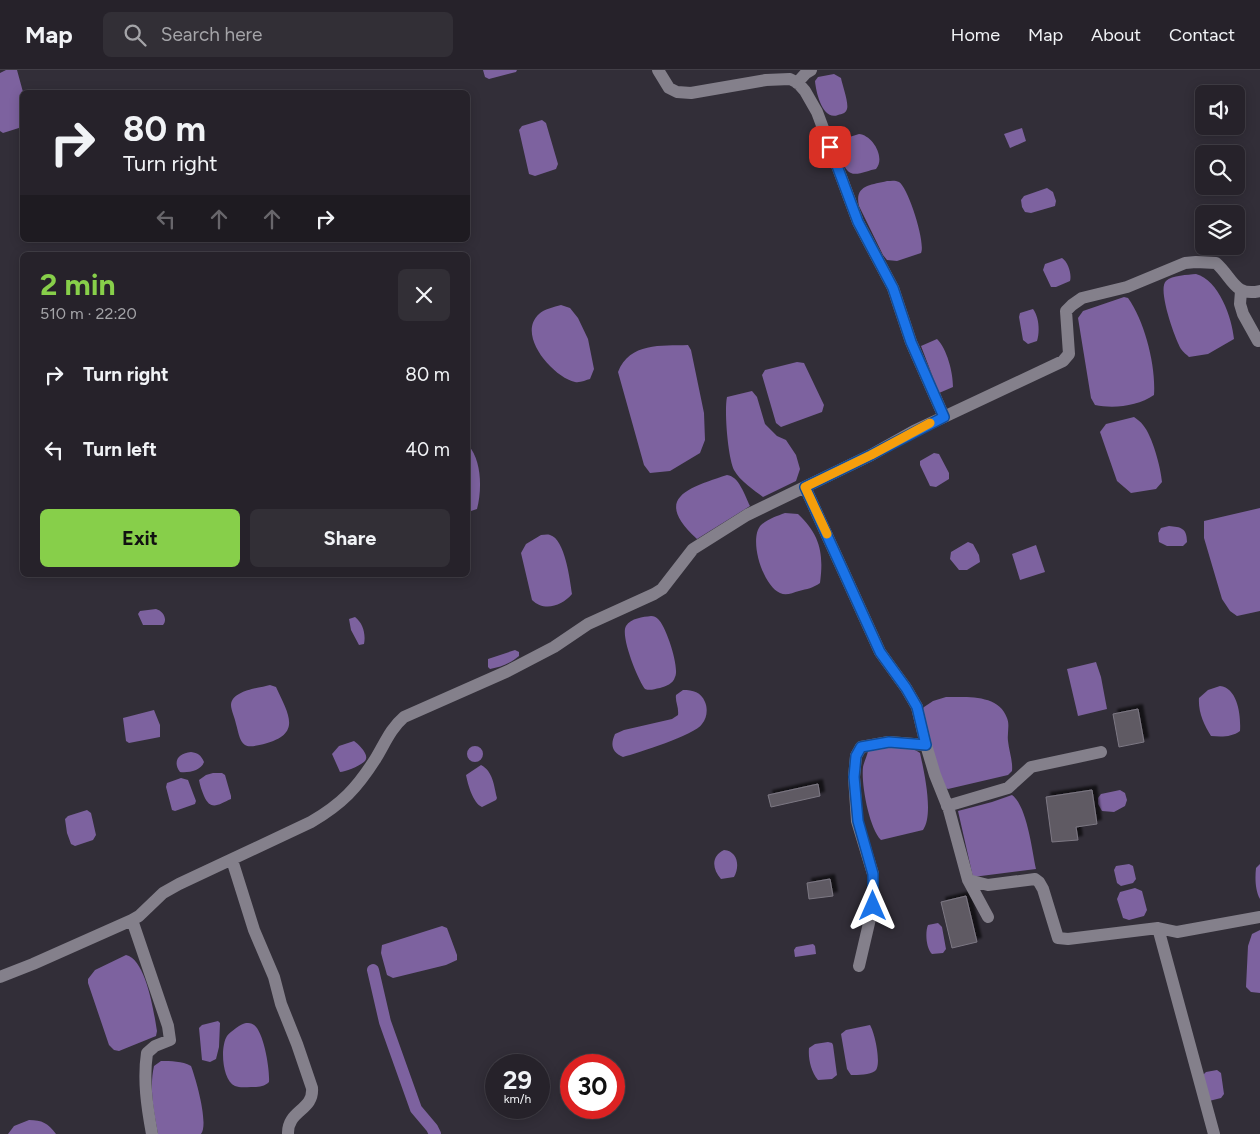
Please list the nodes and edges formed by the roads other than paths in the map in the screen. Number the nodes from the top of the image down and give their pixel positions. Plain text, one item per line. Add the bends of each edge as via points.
1 (658, 70) edge
2 (811, 70) edge
3 (797, 82) junction
4 (1241, 291) junction
5 (1260, 291) edge
6 (1258, 341) dead end
7 (944, 417) junction
8 (805, 487) junction
9 (926, 745) junction
10 (1101, 752) dead end
11 (947, 806) junction
12 (232, 860) junction
13 (968, 880) junction
14 (988, 917) dead end
15 (1260, 917) edge
16 (132, 920) junction
17 (1158, 928) junction
18 (859, 966) dead end
19 (0, 977) edge
20 (152, 1134) edge
21 (288, 1134) edge
22 (1214, 1134) edge

1 - 3 street via 669,88 677,92 691,93 766,80 790,79
2 - 3 street
3 - 7 street via 817,112 858,222 893,288 911,342
4 - 5 street
4 - 6 street via 1243,314
4 - 7 street via 1216,263 1196,262 1179,265 1127,287 1082,298 1066,312 1069,354 1066,358
7 - 8 street
8 - 9 street via 880,652 917,707
8 - 12 street via 747,515 693,549 654,594 588,624 554,647 508,671 404,717 396,724 351,793 337,807
9 - 11 street
9 - 18 street via 889,742 861,747 856,756 854,777 858,821 873,874 873,906
10 - 11 street via 1031,767 1008,788
11 - 13 street
12 - 16 street via 163,893
12 - 21 street via 312,1088 311,1101 290,1120
13 - 14 street
13 - 17 street via 988,884 1039,882 1058,938
15 - 17 street via 1177,932
16 - 19 street
16 - 20 street via 170,1040 147,1053 145,1063 146,1099
17 - 22 street

